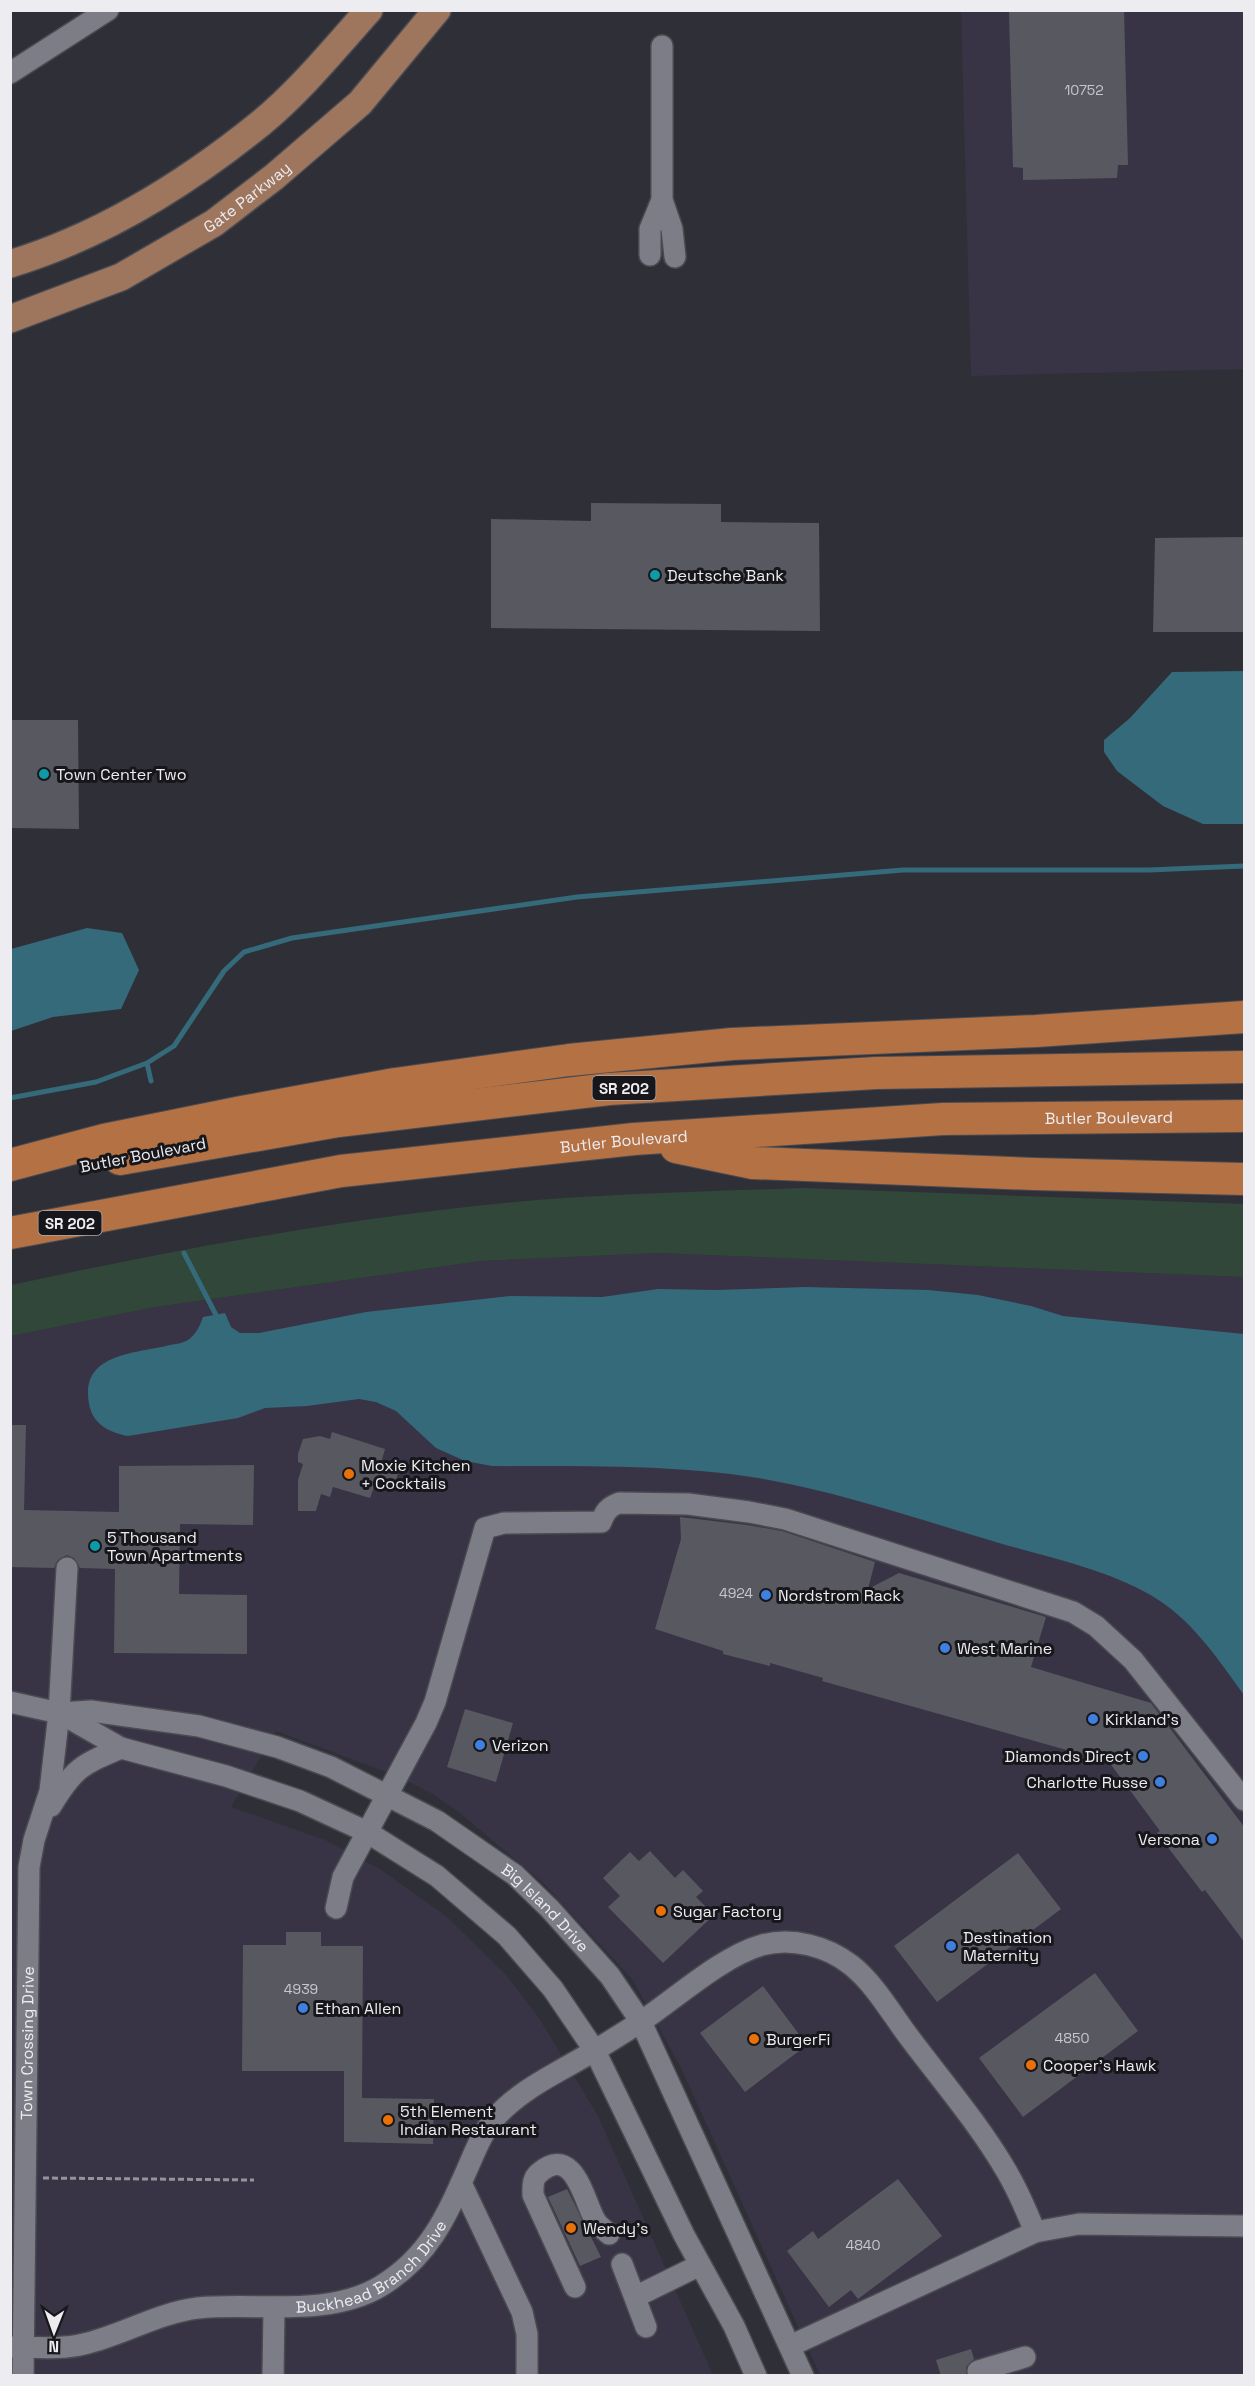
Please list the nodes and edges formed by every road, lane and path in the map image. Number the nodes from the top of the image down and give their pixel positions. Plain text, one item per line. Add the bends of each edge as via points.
1 (108, 10) edge
2 (369, 10) edge
3 (437, 10) edge
4 (662, 46) dead end
5 (10, 73) edge
6 (662, 200) junction
7 (650, 255) dead end
8 (675, 257) dead end
9 (10, 264) edge
10 (10, 320) edge
11 (1245, 1017) edge
12 (1245, 1067) edge
13 (1245, 1116) edge
14 (634, 1139) junction
15 (10, 1165) edge
16 (1245, 1179) edge
17 (10, 1182) edge
18 (10, 1233) edge
19 (67, 1568) dead end
20 (10, 1702) edge
21 (59, 1713) junction
22 (121, 1748) junction
23 (386, 1795) junction
24 (1245, 1800) edge
25 (42, 1819) junction
26 (367, 1832) junction
27 (336, 1908) dead end
28 (19, 1926) edge
29 (641, 2022) junction
30 (595, 2051) junction
31 (38, 2177) dead end
32 (254, 2180) dead end
33 (461, 2182) junction
34 (1245, 2226) edge
35 (1035, 2232) junction
36 (609, 2234) dead end
37 (622, 2264) dead end
38 (700, 2265) junction
39 (575, 2287) dead end
40 (634, 2297) junction
41 (274, 2308) junction
42 (646, 2327) dead end
43 (790, 2346) junction
44 (17, 2347) edge
45 (1025, 2357) dead end
46 (978, 2371) dead end
47 (23, 2376) edge
48 (273, 2376) edge
49 (527, 2376) edge
50 (756, 2376) edge
51 (803, 2376) edge

1 - 5 street
2 - 9 main road via 262,122 182,180 110,224
3 - 10 main road, Gate Parkway via 360,103 214,223 120,277
4 - 6 street
6 - 7 street via 650,230
6 - 8 street via 672,229
11 - 15 highway via 732,1044 580,1059 395,1084 242,1112 104,1140
12 - 17 highway, Butler Boulevard / SR 202 via 876,1072 609,1089 338,1121
13 - 14 highway, Butler Boulevard / SR 202 via 943,1119
14 - 16 highway via 753,1163
14 - 18 highway, Butler Boulevard / SR 202 via 341,1171
19 - 21 street, Town Crossing Drive
20 - 21 street, Big Island Drive
21 - 22 street, Big Island Drive
21 - 23 street, Big Island Drive via 92,1711 199,1726 278,1747 331,1767
21 - 25 street, Town Crossing Drive via 50,1791
22 - 25 street via 84,1764 66,1781
22 - 26 street, Big Island Drive via 300,1801
23 - 24 street via 435,1702 485,1528 504,1522 601,1522 604,1513 619,1503 688,1504 785,1520 1073,1612 1096,1626 1133,1660
23 - 26 street
23 - 29 street, Big Island Drive via 437,1821 515,1875 610,1976
25 - 28 street, Town Crossing Drive via 34,1839
26 - 27 street via 343,1877
26 - 30 street, Big Island Drive via 438,1876 507,1936 554,1989
28 - 44 street, Town Crossing Drive
29 - 30 street, Buckhead Branch Drive
29 - 35 street, Buckhead Branch Drive via 717,1968 763,1945 790,1942 832,1952 853,1966 877,1994 983,2136 1006,2170
29 - 43 street, Big Island Drive
30 - 33 street, Buckhead Branch Drive via 511,2102 492,2122
30 - 38 street, Big Island Drive
31 - 32 path
33 - 41 street, Buckhead Branch Drive via 419,2257 397,2276 353,2298
33 - 49 street via 522,2312 527,2334
34 - 35 street via 1079,2224
35 - 43 street
36 - 39 street via 596,2222 578,2178 570,2169 546,2168 537,2175 533,2195
37 - 40 street
38 - 40 street
38 - 50 street, Big Island Drive
40 - 42 street
41 - 44 street, Buckhead Branch Drive via 199,2308 168,2314 82,2345
41 - 48 street
43 - 51 street, Big Island Drive
44 - 47 street, Town Crossing Drive
45 - 46 street

